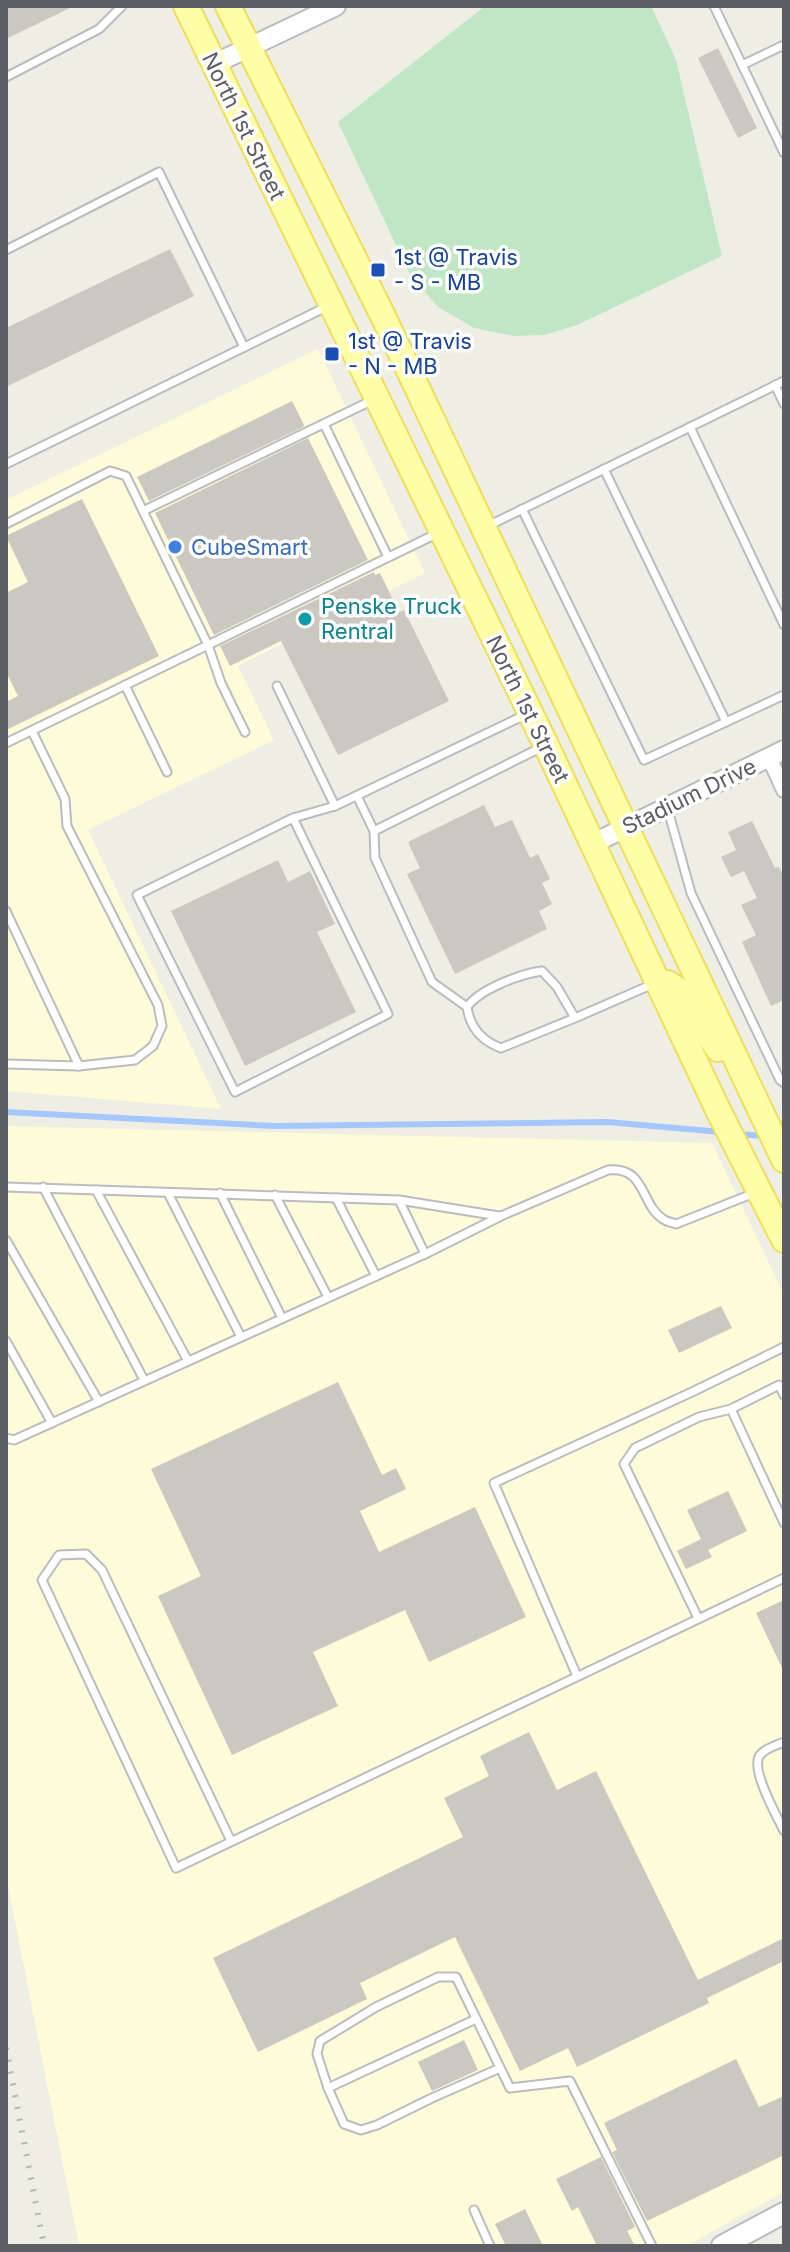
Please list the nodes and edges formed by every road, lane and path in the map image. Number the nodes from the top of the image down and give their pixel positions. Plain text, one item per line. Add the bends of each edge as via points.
1 (122, 6) edge
2 (186, 6) edge
3 (228, 6) edge
4 (336, 6) edge
5 (714, 6) edge
6 (784, 45) edge
7 (248, 48) junction
8 (214, 64) junction
9 (742, 65) junction
10 (6, 77) edge
11 (784, 153) edge
12 (6, 250) edge
13 (368, 286) junction
14 (331, 304) junction
15 (244, 347) junction
16 (784, 381) edge
17 (775, 385) junction
18 (377, 398) junction
19 (784, 404) edge
20 (324, 424) junction
21 (690, 427) junction
22 (6, 464) edge
23 (604, 469) junction
24 (522, 509) junction
25 (143, 511) junction
26 (6, 524) edge
27 (483, 528) junction
28 (442, 531) junction
29 (388, 557) junction
30 (784, 625) edge
31 (208, 645) junction
32 (125, 685) junction
33 (277, 686) dead end
34 (784, 695) edge
35 (530, 713) junction
36 (726, 722) junction
37 (32, 731) junction
38 (245, 732) dead end
39 (6, 743) edge
40 (546, 745) junction
41 (776, 754) edge
42 (167, 772) dead end
43 (784, 790) edge
44 (357, 796) junction
45 (335, 806) junction
46 (667, 808) junction
47 (293, 818) junction
48 (624, 828) junction
49 (374, 831) junction
50 (594, 843) junction
51 (6, 911) edge
52 (659, 982) junction
53 (467, 1007) junction
54 (575, 1018) junction
55 (6, 1064) edge
56 (79, 1066) junction
57 (784, 1083) edge
58 (758, 1107) junction
59 (784, 1160) edge
60 (755, 1183) junction
61 (6, 1187) edge
62 (43, 1187) junction
63 (96, 1190) junction
64 (168, 1193) junction
65 (220, 1193) junction
66 (275, 1195) junction
67 (336, 1198) junction
68 (399, 1200) junction
69 (501, 1216) junction
70 (6, 1240) edge
71 (784, 1240) edge
72 (425, 1254) junction
73 (376, 1276) junction
74 (328, 1297) junction
75 (282, 1318) junction
76 (241, 1337) junction
77 (6, 1341) edge
78 (784, 1347) edge
79 (188, 1361) junction
80 (144, 1380) junction
81 (784, 1395) edge
82 (99, 1402) junction
83 (731, 1409) junction
84 (52, 1423) junction
85 (6, 1438) edge
86 (784, 1523) edge
87 (784, 1578) edge
88 (698, 1618) junction
89 (577, 1676) junction
90 (784, 1742) edge
91 (784, 1831) edge
92 (231, 1841) junction
93 (476, 2019) junction
94 (500, 2068) junction
95 (328, 2088) junction
96 (474, 2210) dead end
97 (784, 2213) edge
98 (490, 2246) edge
99 (652, 2246) edge
100 (722, 2246) edge

1 - 10 lane via 99,29
2 - 8 main road, North 1st Street
3 - 7 main road, North 1st Street
4 - 7 street
5 - 9 lane
6 - 9 lane
7 - 8 street
7 - 13 main road, North 1st Street
8 - 14 main road, North 1st Street
9 - 11 lane
12 - 15 lane via 159,172
13 - 14 main road
13 - 27 main road, North 1st Street
14 - 15 lane
14 - 18 main road, North 1st Street
15 - 22 lane
16 - 17 lane
17 - 19 lane
17 - 21 lane
18 - 20 lane
18 - 28 main road, North 1st Street
20 - 25 lane
20 - 29 lane
21 - 23 lane
21 - 30 lane
23 - 24 lane
23 - 36 lane
24 - 27 lane
24 - 36 lane via 644,760
25 - 26 lane via 126,476 110,471
25 - 31 lane
27 - 48 main road, North 1st Street
28 - 29 lane
28 - 35 main road, North 1st Street
29 - 31 lane
31 - 32 lane
31 - 38 lane
32 - 37 lane
32 - 42 lane
33 - 45 lane
34 - 36 lane
35 - 40 main road, North 1st Street
35 - 44 lane
37 - 39 lane
37 - 56 lane via 65,799 67,826 158,1005 162,1026 153,1046 135,1060
40 - 49 lane
40 - 50 main road, North 1st Street
41 - 43 street
41 - 46 street, Stadium Drive
44 - 45 lane
44 - 49 lane
45 - 47 lane
46 - 48 street, Stadium Drive
46 - 57 lane via 691,893
47 - 47 lane via 137,895 235,1092 388,1014
48 - 50 street, Stadium Drive
48 - 58 main road, North 1st Street
49 - 53 lane via 375,858 432,982
50 - 52 main road, North 1st Street
51 - 56 lane
52 - 54 lane
52 - 58 main road via 678,990
52 - 60 main road, North 1st Street
53 - 54 lane via 488,1044 501,1048
53 - 54 lane via 512,979 542,971
55 - 56 lane
58 - 59 main road, North 1st Street
60 - 69 lane via 676,1224 662,1219 633,1175 608,1170
60 - 71 main road, North 1st Street
61 - 62 lane
62 - 63 lane
62 - 80 lane
63 - 64 lane
63 - 79 lane
64 - 65 lane
64 - 76 lane
65 - 66 lane
65 - 75 lane
66 - 67 lane
66 - 74 lane
67 - 68 lane
67 - 73 lane
68 - 69 lane
68 - 72 lane
69 - 72 lane
70 - 82 lane
72 - 73 lane
73 - 74 lane
74 - 75 lane
75 - 76 lane
76 - 79 lane
77 - 84 lane
78 - 89 lane via 494,1483
79 - 80 lane
80 - 82 lane
81 - 83 lane via 779,1385
82 - 84 lane
83 - 86 lane
83 - 88 lane via 699,1417 635,1448 624,1464
84 - 85 lane via 14,1440
87 - 88 lane
88 - 89 lane
89 - 92 lane
90 - 91 lane via 760,1754 756,1763
92 - 92 lane via 176,1868 42,1580 59,1555 86,1554 102,1570
93 - 94 lane
93 - 95 lane
93 - 95 lane via 456,1977 438,1977 320,2041 317,2054
94 - 95 lane via 361,2130 344,2124
94 - 99 lane via 510,2088 570,2081
96 - 98 lane
97 - 100 main road

